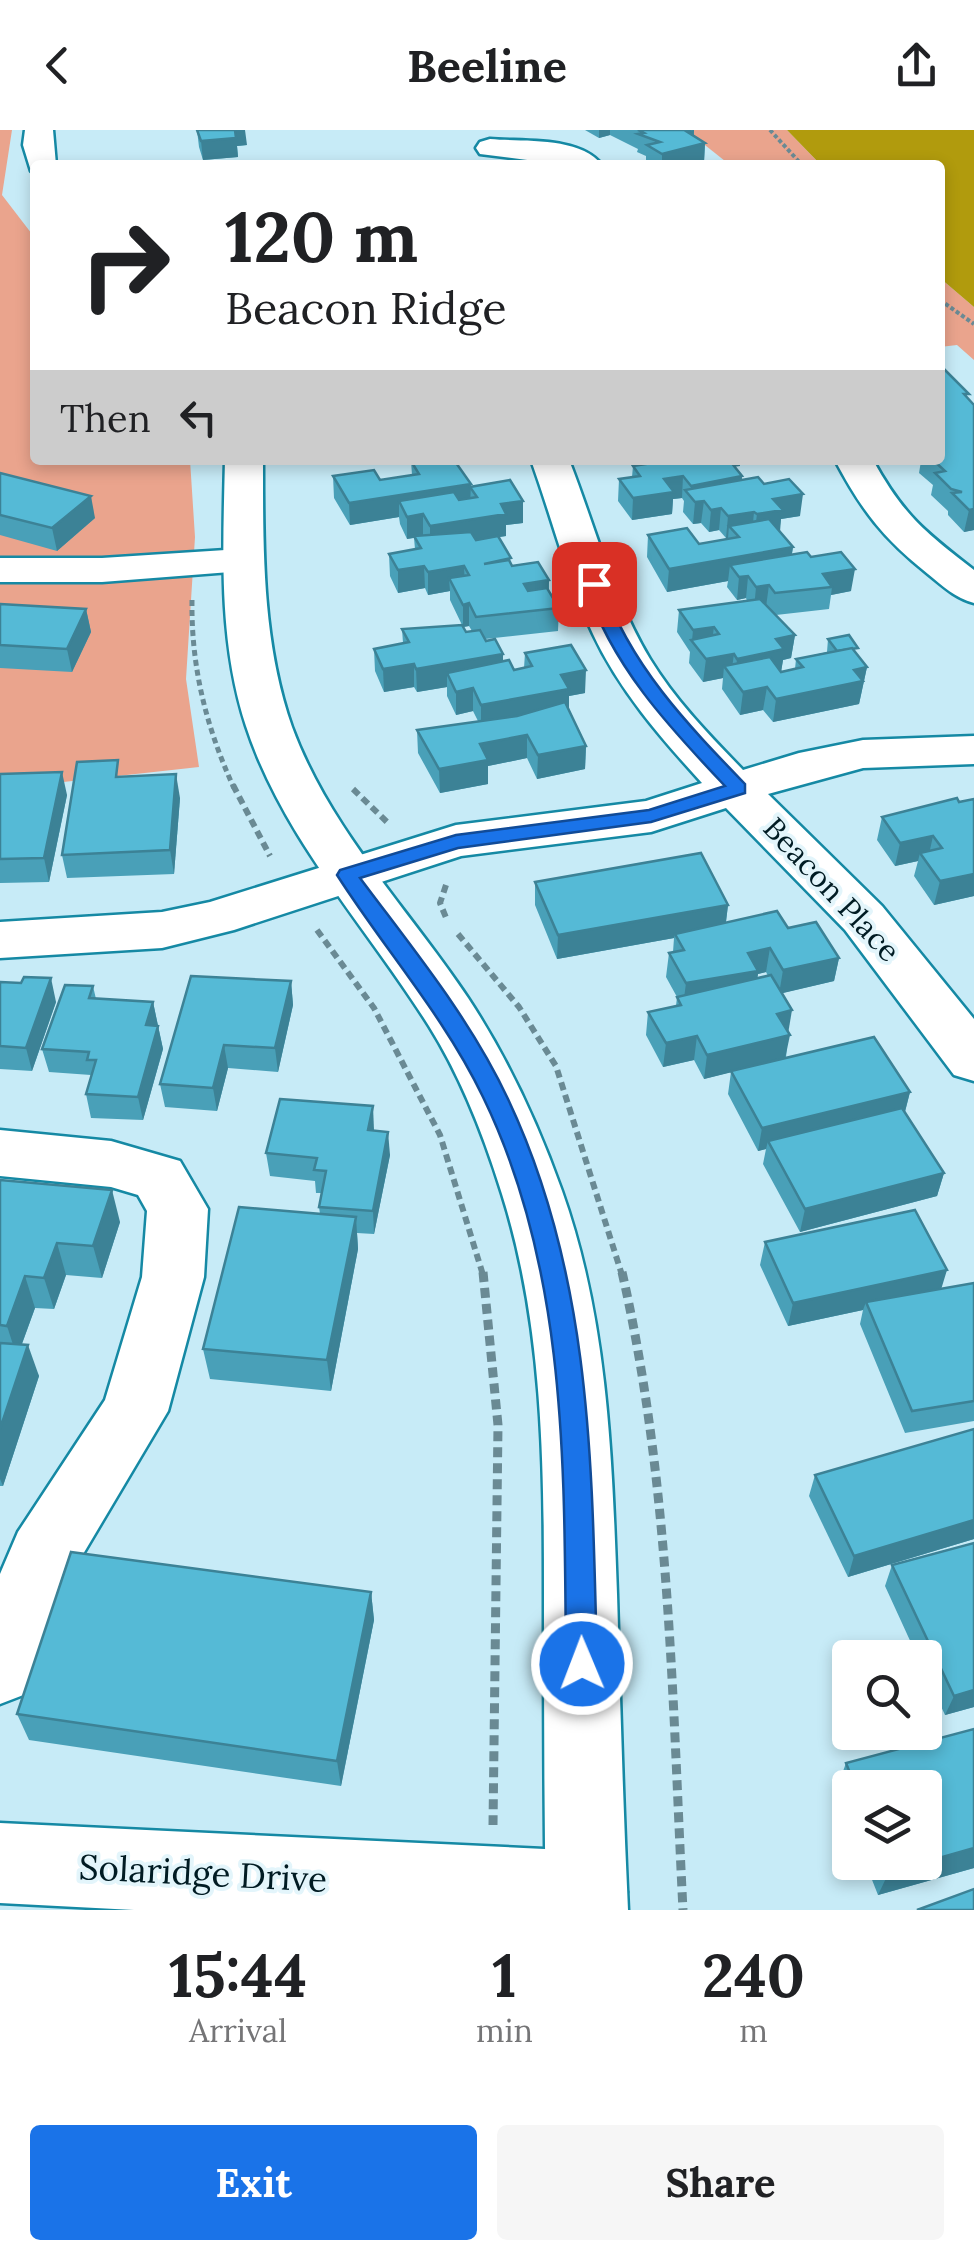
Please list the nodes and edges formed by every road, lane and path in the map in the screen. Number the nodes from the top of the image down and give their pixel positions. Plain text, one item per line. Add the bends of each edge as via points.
1 (38, 130) edge
2 (770, 130) edge
3 (490, 148) dead end
4 (40, 160) edge
5 (578, 160) edge
6 (797, 160) edge
7 (945, 304) edge
8 (974, 324) edge
9 (243, 465) edge
10 (552, 465) edge
11 (857, 465) edge
12 (218, 563) junction
13 (0, 570) edge
14 (974, 590) edge
15 (974, 750) edge
16 (346, 774) dead end
17 (738, 788) junction
18 (433, 867) junction
19 (320, 884) junction
20 (0, 940) edge
21 (974, 1060) edge
22 (0, 1154) edge
23 (0, 1668) edge
24 (0, 1863) edge
25 (494, 1888) junction
26 (586, 1901) edge

1 - 4 street
2 - 6 path
3 - 5 street
7 - 8 path
9 - 12 street
10 - 17 street, Beacon Place via 602,611 629,661 670,717
11 - 14 street via 902,534
12 - 13 street
12 - 19 street via 270,728 302,801
12 - 19 path via 193,664 205,714 244,812
15 - 17 street via 864,754
16 - 18 path
17 - 18 street via 651,816 456,841
17 - 21 street, Beacon Place via 888,946
18 - 19 street
19 - 20 street via 162,930
19 - 25 path via 440,1135 483,1273 498,1426
19 - 26 street via 449,1012 496,1099 534,1196 565,1324 577,1436
22 - 23 street via 112,1164 158,1178 178,1208 173,1277 135,1411 42,1555
24 - 25 street, Solaridge Drive
25 - 26 street, Solaridge Drive

